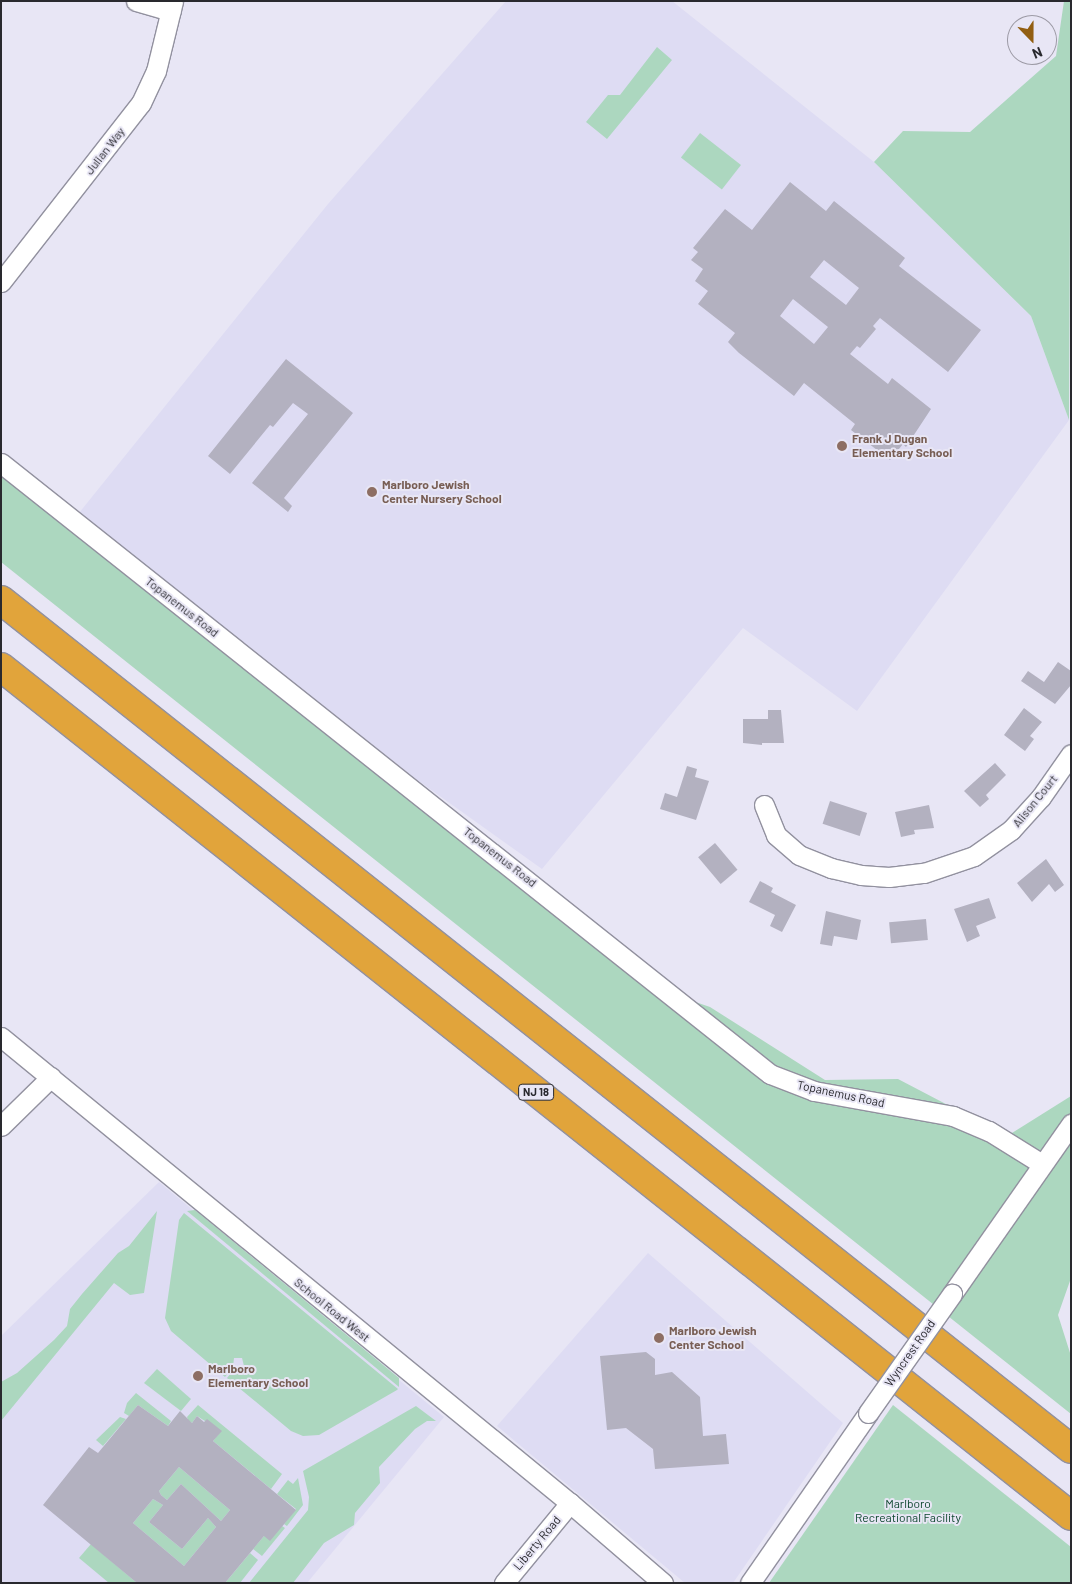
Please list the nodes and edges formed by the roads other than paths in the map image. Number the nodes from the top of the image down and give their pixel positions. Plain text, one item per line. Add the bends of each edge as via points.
1 (136, 1) edge
2 (172, 6) edge
3 (1, 282) edge
4 (1, 463) edge
5 (1, 600) edge
6 (1, 667) edge
7 (1071, 754) edge
8 (764, 804) dead end
9 (1, 1038) edge
10 (51, 1077) junction
11 (1071, 1124) edge
12 (1, 1126) edge
13 (1042, 1164) junction
14 (1071, 1449) edge
15 (570, 1503) junction
16 (1071, 1516) edge
17 (504, 1583) edge
18 (663, 1583) edge
19 (750, 1583) edge

1 - 2 street
2 - 3 street, Julian Way via 156,71 141,103
4 - 13 street, Topanemus Road via 770,1074 814,1091 953,1116 989,1131
5 - 14 highway
6 - 16 highway, NJ 18
7 - 8 street, Alison Court via 1042,796 1011,830 974,856 924,873 889,877 861,875 831,868 799,855 776,835
9 - 10 street, School Road West
10 - 12 street
10 - 15 street, School Road West
11 - 13 street, Wyncrest Road
13 - 19 street, Wyncrest Road, bridge
15 - 17 street, Liberty Road
15 - 18 street, School Road West

